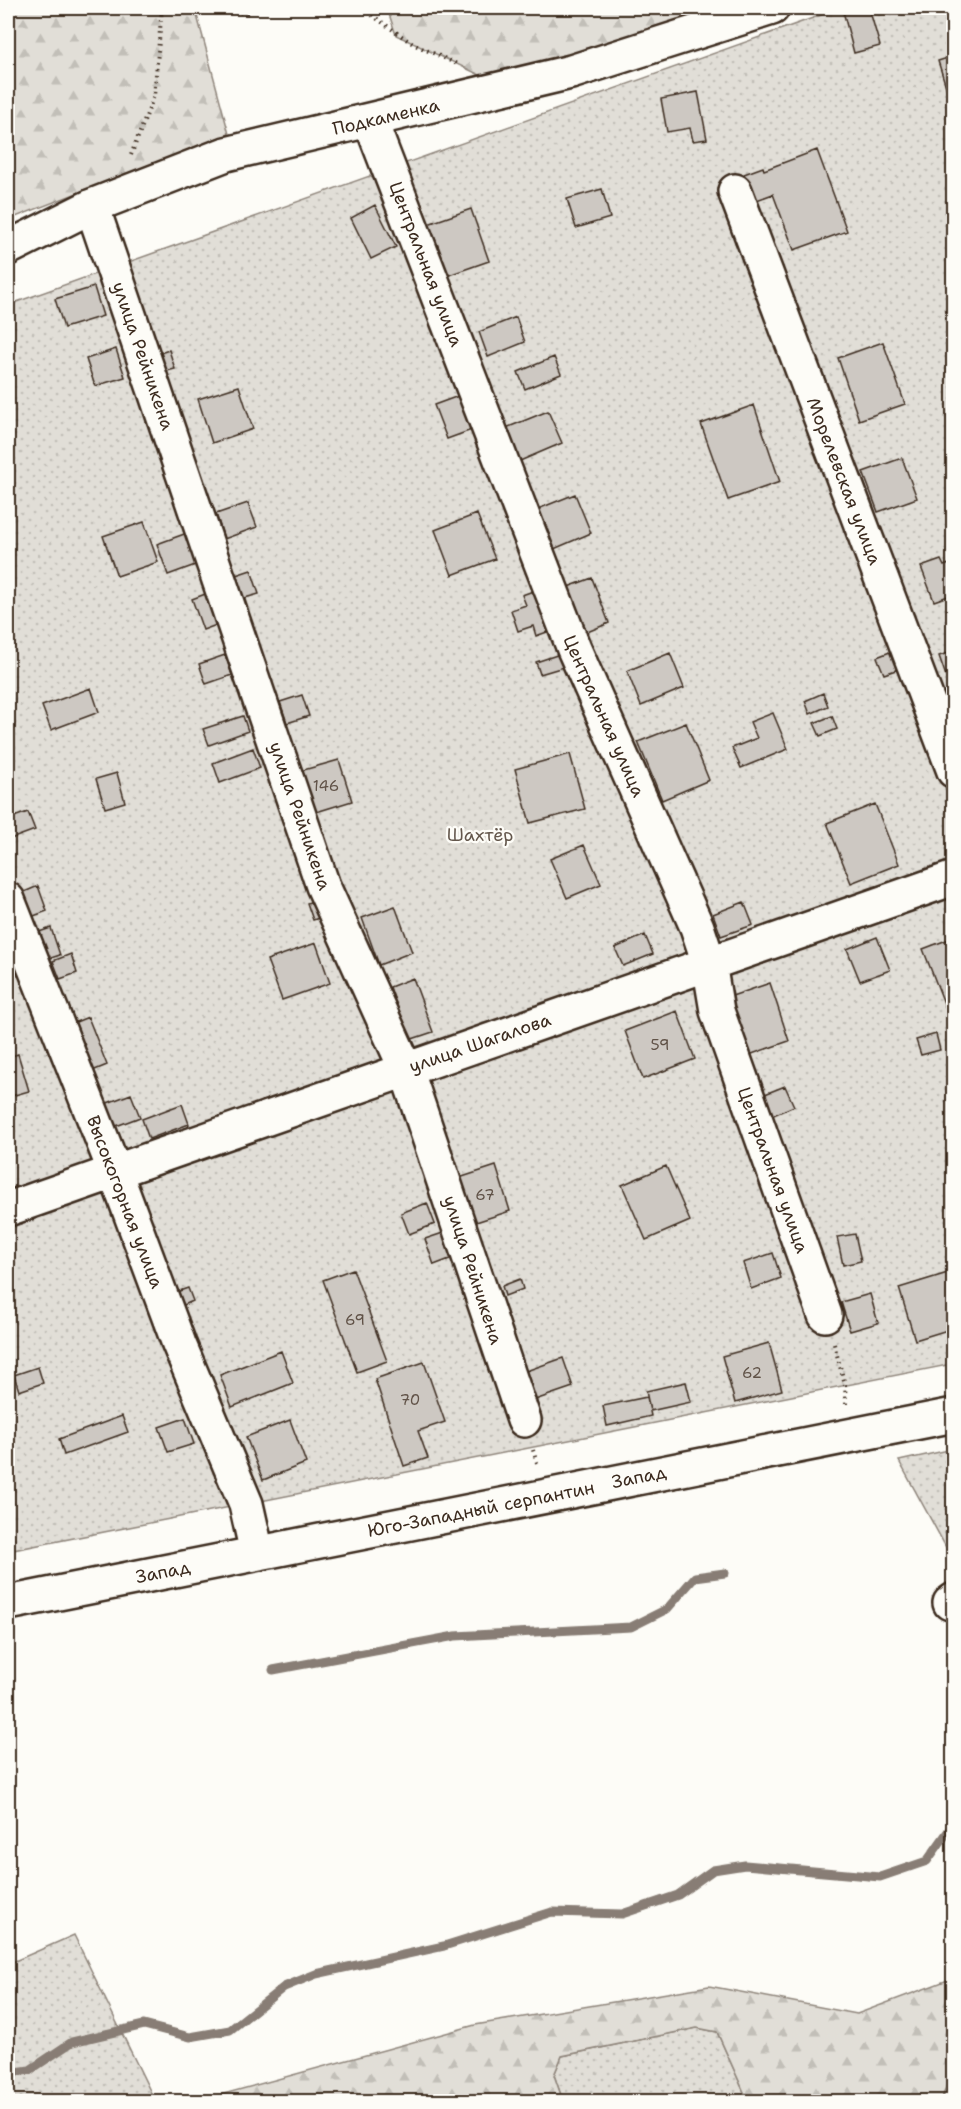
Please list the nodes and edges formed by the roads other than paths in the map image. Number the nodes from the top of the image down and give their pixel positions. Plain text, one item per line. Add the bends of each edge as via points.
1 (772, 8) edge
2 (370, 120) junction
3 (735, 191) dead end
4 (92, 206) junction
5 (8, 248) edge
6 (954, 771) edge
7 (954, 878) edge
8 (8, 900) edge
9 (710, 963) junction
10 (406, 1069) junction
11 (115, 1172) junction
12 (8, 1209) edge
13 (825, 1315) road end
14 (954, 1415) edge
15 (524, 1420) road end
16 (258, 1553) junction
17 (8, 1603) edge

1 - 2 street, Подкаменка via 571,72
2 - 4 street, Подкаменка via 226,154
2 - 9 street, Центральная улица via 574,649
3 - 6 street, Морелевская улица
4 - 5 street, Подкаменка
4 - 10 street, улица Рейникена via 323,886
7 - 9 street, улица Шагалова
8 - 11 street, Высокогорная улица
9 - 10 street, улица Шагалова
9 - 13 street, Центральная улица via 717,1011
10 - 11 street, улица Шагалова
10 - 15 street, улица Рейникена
11 - 12 street, улица Шагалова
11 - 16 street, Высокогорная улица via 179,1344 246,1504
14 - 16 street, Юго-Западный серпантин
16 - 17 street

